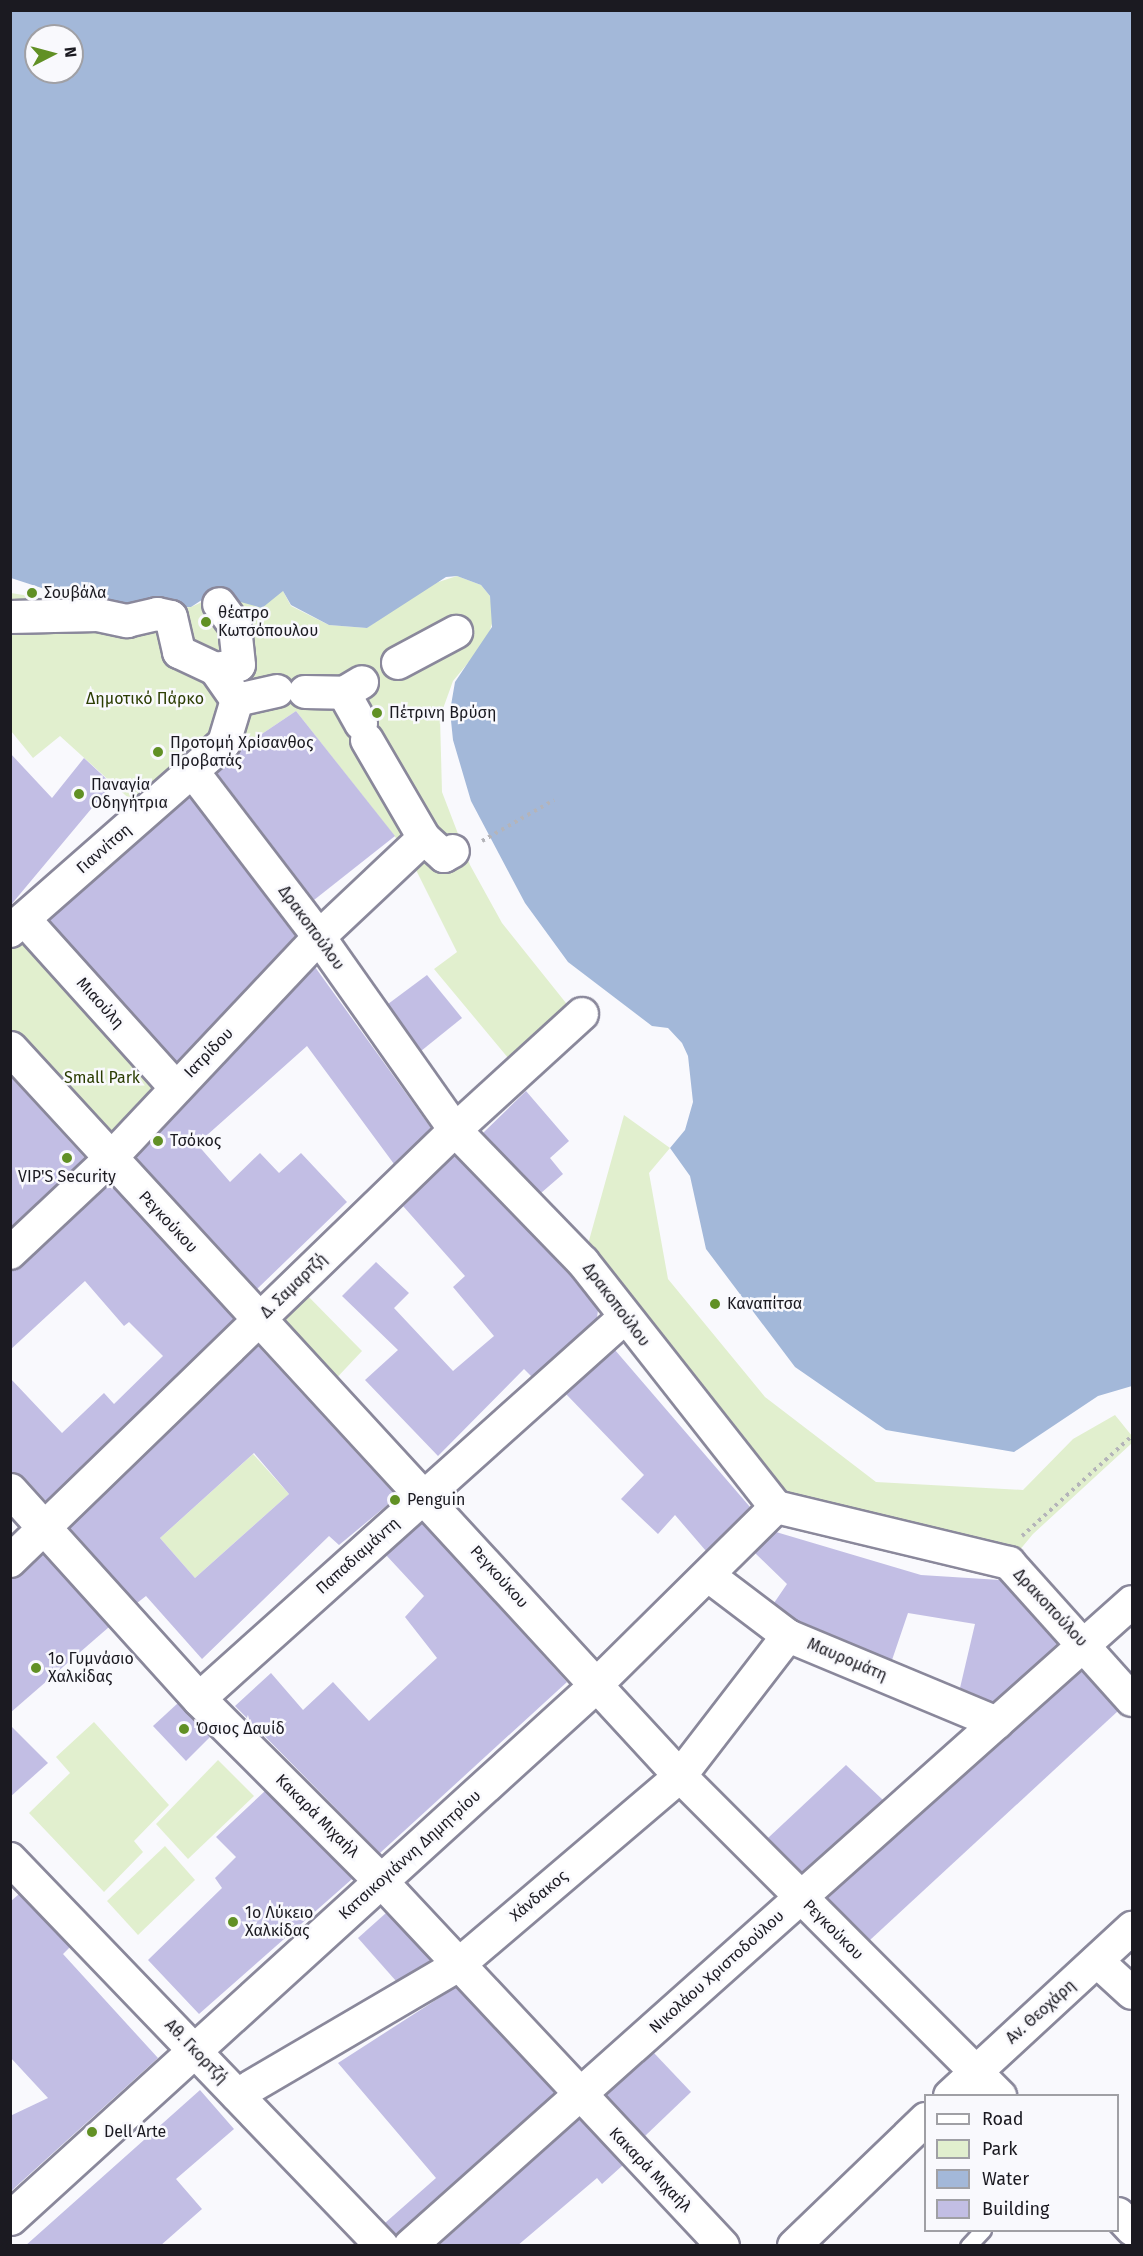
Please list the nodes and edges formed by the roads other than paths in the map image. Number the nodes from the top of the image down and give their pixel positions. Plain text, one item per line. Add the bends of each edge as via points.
1 (219, 603) dead end
2 (10, 618) edge
3 (443, 646) dead end
4 (398, 663) dead end
5 (215, 669) junction
6 (237, 700) junction
7 (193, 772) junction
8 (416, 845) junction
9 (464, 848) road end
10 (17, 925) edge
11 (319, 937) junction
12 (582, 1014) dead end
13 (10, 1048) edge
14 (176, 1088) junction
15 (455, 1130) junction
16 (110, 1159) junction
17 (10, 1253) edge
18 (624, 1318) junction
19 (260, 1319) junction
20 (10, 1491) edge
21 (426, 1496) junction
22 (776, 1507) junction
23 (45, 1528) junction
24 (10, 1561) edge
25 (709, 1576) junction
26 (1132, 1602) edge
27 (788, 1636) junction
28 (1085, 1645) junction
29 (596, 1685) junction
30 (199, 1699) junction
31 (1132, 1700) edge
32 (997, 1723) junction
33 (680, 1776) junction
34 (15, 1873) edge
35 (381, 1881) junction
36 (801, 1898) junction
37 (1132, 1928) edge
38 (1098, 1961) junction
39 (457, 1966) junction
40 (1132, 1993) edge
41 (195, 2051) junction
42 (976, 2071) junction
43 (952, 2094) edge
44 (998, 2094) edge
45 (237, 2095) junction
46 (579, 2095) junction
47 (924, 2121) edge
48 (1119, 2215) edge
49 (10, 2218) edge
50 (1132, 2229) edge
51 (981, 2232) edge
52 (1132, 2238) edge
53 (382, 2246) edge
54 (410, 2246) edge
55 (723, 2246) edge
56 (794, 2246) edge
57 (968, 2246) edge
58 (1124, 2246) edge

1 - 5 street via 235,626 239,665
2 - 5 street via 98,615 127,621 157,614 171,617 179,652
3 - 4 street
5 - 6 street
6 - 7 street, Γιαννίτση via 224,742
6 - 8 street via 353,688 364,732
7 - 10 street, Γιαννίτση
7 - 11 street, Δρακοπούλου
8 - 9 street via 444,856
8 - 11 street, Ιατρίδου
10 - 14 street, Μιαούλη
11 - 14 street, Ιατρίδου
11 - 15 street, Δρακοπούλου
12 - 15 street, Δ. Σαμαρτζή
13 - 16 main road, Ρεγκούκου
14 - 16 street, Ιατρίδου
15 - 18 street, Δρακοπούλου via 583,1262
15 - 19 street, Δ. Σαμαρτζή
16 - 17 street, Ιατρίδου
16 - 19 main road, Ρεγκούκου
18 - 21 street, Παπαδιαμάντη
18 - 22 street, Δρακοπούλου
19 - 21 main road, Ρεγκούκου
19 - 23 street, Δ. Σαμαρτζή
20 - 23 main road, Κακαρά Μιχαήλ
21 - 29 main road, Ρεγκούκου
21 - 30 street, Παπαδιαμάντη
22 - 25 street, Κατσικογιάννη Δημητρίου
22 - 28 street, Δρακοπούλου via 1009,1563
23 - 24 street, Δ. Σαμαρτζή
23 - 30 main road, Κακαρά Μιχαήλ
25 - 27 street, Μαυρομάτη
25 - 29 street, Κατσικογιάννη Δημητρίου
26 - 28 street, Νικολάου Χριστοδούλου
27 - 32 street, Μαυρομάτη
27 - 33 street, Χάνδακος
28 - 31 street, Δρακοπούλου
28 - 32 street, Νικολάου Χριστοδούλου
29 - 33 street, Ρεγκούκου
29 - 35 main road, Κατσικογιάννη Δημητρίου
30 - 35 main road, Κακαρά Μιχαήλ
32 - 36 street, Νικολάου Χριστοδούλου
33 - 36 street, Ρεγκούκου
33 - 39 street, Χάνδακος
34 - 41 street, Αθ. Γκορτζή
35 - 39 street, Κακαρά Μιχαήλ
35 - 41 main road, Κατσικογιάννη Δημητρίου
36 - 42 street, Ρεγκούκου
36 - 46 street, Νικολάου Χριστοδούλου
37 - 38 street, Αν. Θεοχάρη
38 - 40 street
38 - 42 street, Αν. Θεοχάρη
39 - 45 street, Χάνδακος
39 - 46 street, Κακαρά Μιχαήλ
41 - 45 street, Αθ. Γκορτζή
41 - 49 main road, Κατσικογιάννη Δημητρίου
42 - 43 street, Αν. Θεοχάρη
42 - 44 street, Ρεγκούκου
45 - 53 street, Αθ. Γκορτζή
46 - 54 street, Νικολάου Χριστοδούλου
46 - 55 street, Κακαρά Μιχαήλ
47 - 56 street
48 - 50 street
51 - 57 lane
52 - 58 lane

